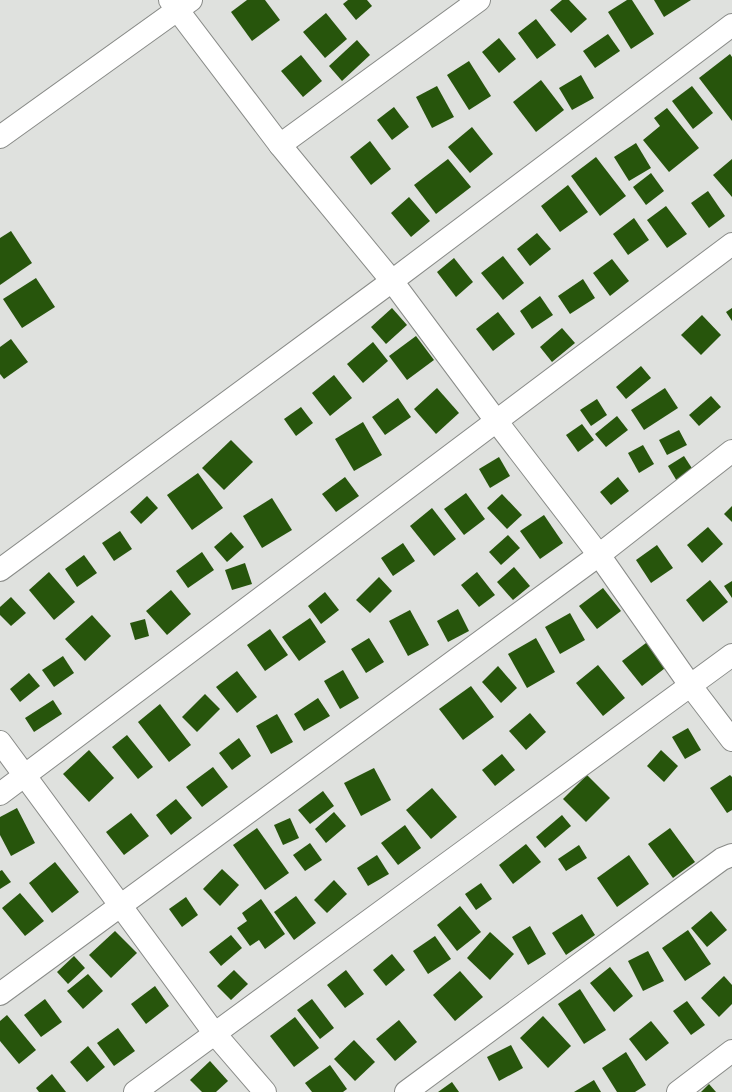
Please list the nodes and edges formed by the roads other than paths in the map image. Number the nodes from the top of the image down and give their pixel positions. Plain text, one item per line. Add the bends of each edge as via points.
1 (479, 0) edge
2 (180, 4) edge
3 (732, 25) edge
4 (0, 137) edge
5 (280, 145) junction
6 (732, 244) edge
7 (392, 281) junction
8 (497, 422) junction
9 (732, 451) edge
10 (599, 555) junction
11 (0, 570) edge
12 (732, 655) edge
13 (690, 685) junction
14 (732, 740) edge
15 (0, 742) edge
16 (26, 776) junction
17 (0, 794) edge
18 (732, 855) edge
19 (120, 905) junction
20 (0, 994) edge
21 (215, 1034) junction
22 (732, 1051) edge
23 (135, 1092) edge
24 (265, 1092) edge
25 (406, 1092) edge
26 (678, 1092) edge

1 - 5 street
2 - 4 street
2 - 5 street
3 - 7 street
5 - 7 street
6 - 8 street
7 - 8 street
7 - 11 street
8 - 10 street
8 - 16 street
9 - 10 street
10 - 13 street
10 - 19 street
12 - 13 street
13 - 14 street
13 - 21 street
15 - 16 street
16 - 17 street
16 - 19 street
18 - 25 street via 722,859
19 - 20 street
19 - 21 street
21 - 23 street
21 - 24 street
22 - 26 street

